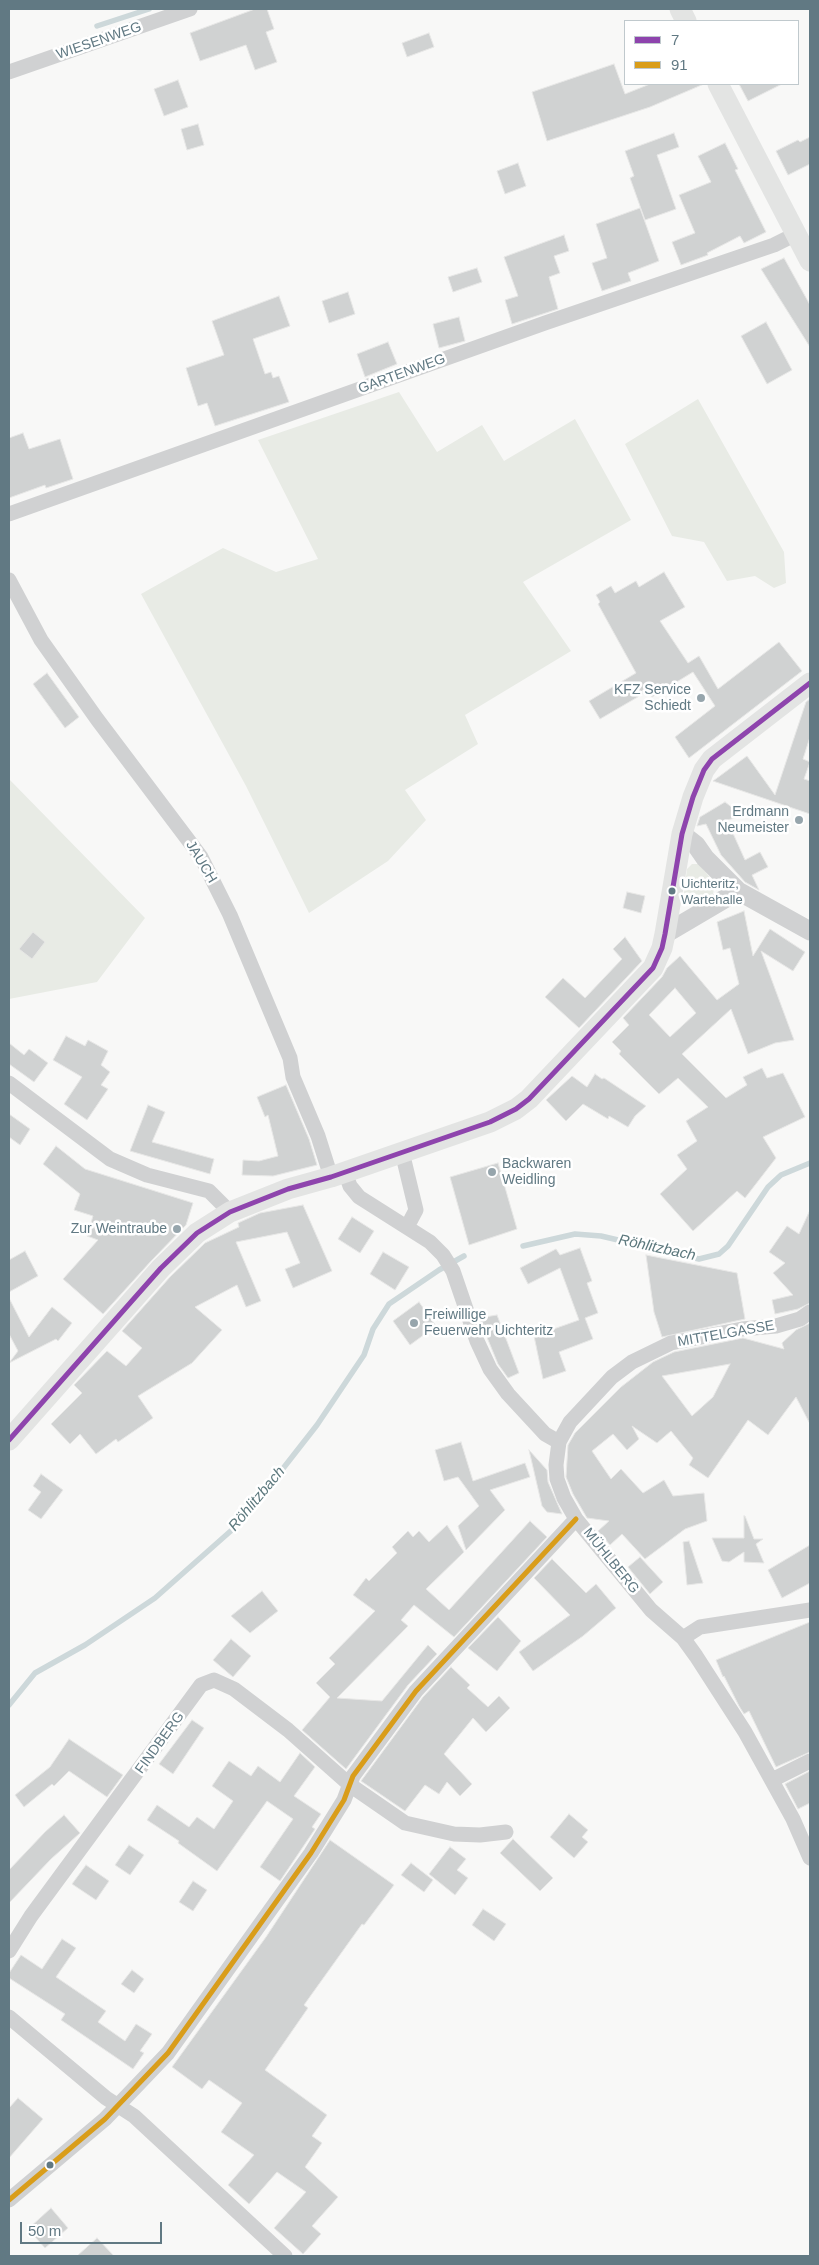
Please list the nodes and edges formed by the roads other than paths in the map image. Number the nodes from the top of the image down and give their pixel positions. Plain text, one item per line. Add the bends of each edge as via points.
1 (190, 9) edge
2 (9, 72) edge
3 (719, 85) edge
4 (796, 234) junction
5 (810, 261) edge
6 (9, 514) edge
7 (9, 580) edge
8 (810, 683) edge
9 (682, 834) junction
10 (738, 891) junction
11 (802, 926) edge
12 (665, 934) junction
13 (9, 1083) edge
14 (402, 1152) junction
15 (338, 1175) junction
16 (230, 1212) junction
17 (407, 1228) junction
18 (810, 1312) edge
19 (9, 1440) edge
20 (559, 1442) junction
21 (576, 1519) junction
22 (810, 1610) edge
23 (683, 1638) junction
24 (810, 1761) edge
25 (772, 1780) junction
26 (350, 1785) junction
27 (506, 1832) dead end
28 (810, 1858) edge
29 (9, 1951) edge
30 (9, 2017) edge
31 (119, 2106) junction
32 (9, 2200) edge
33 (285, 2256) edge

1 - 2 street, WIESENWEG
3 - 4 main road
4 - 5 main road
4 - 6 street, GARTENWEG via 774,245
7 - 15 street, JAUCH via 47,648 201,857 230,914 290,1058 293,1077
8 - 9 main road via 712,759 700,779
9 - 10 street
9 - 12 main road
10 - 11 street
10 - 12 street
12 - 14 main road via 653,968 529,1099 490,1122
13 - 16 street via 110,1159 147,1175 209,1191
14 - 15 main road
14 - 17 street via 416,1210
15 - 16 main road via 288,1189
15 - 17 street, JAUCH via 359,1197
16 - 19 main road via 197,1233 161,1268
17 - 20 street, JAUCH via 430,1242 453,1271 490,1369 545,1434
18 - 20 street, MITTELGASSE via 800,1319 776,1326 671,1344 632,1362 570,1422
20 - 21 street, MÜHLBERG via 557,1479
21 - 23 street, MÜHLBERG via 651,1610
21 - 26 street via 416,1691 353,1776
22 - 23 street via 700,1627
23 - 25 street, MÜHLBERG via 745,1732
24 - 25 street
25 - 28 street, MÜHLBERG
26 - 27 street, FINDBERG via 391,1816 412,1826 454,1834
26 - 29 street, FINDBERG via 288,1730 234,1689 214,1680 201,1685 31,1916
26 - 31 street via 311,1853 168,2053
30 - 31 street
31 - 32 street
31 - 33 street via 134,2116

